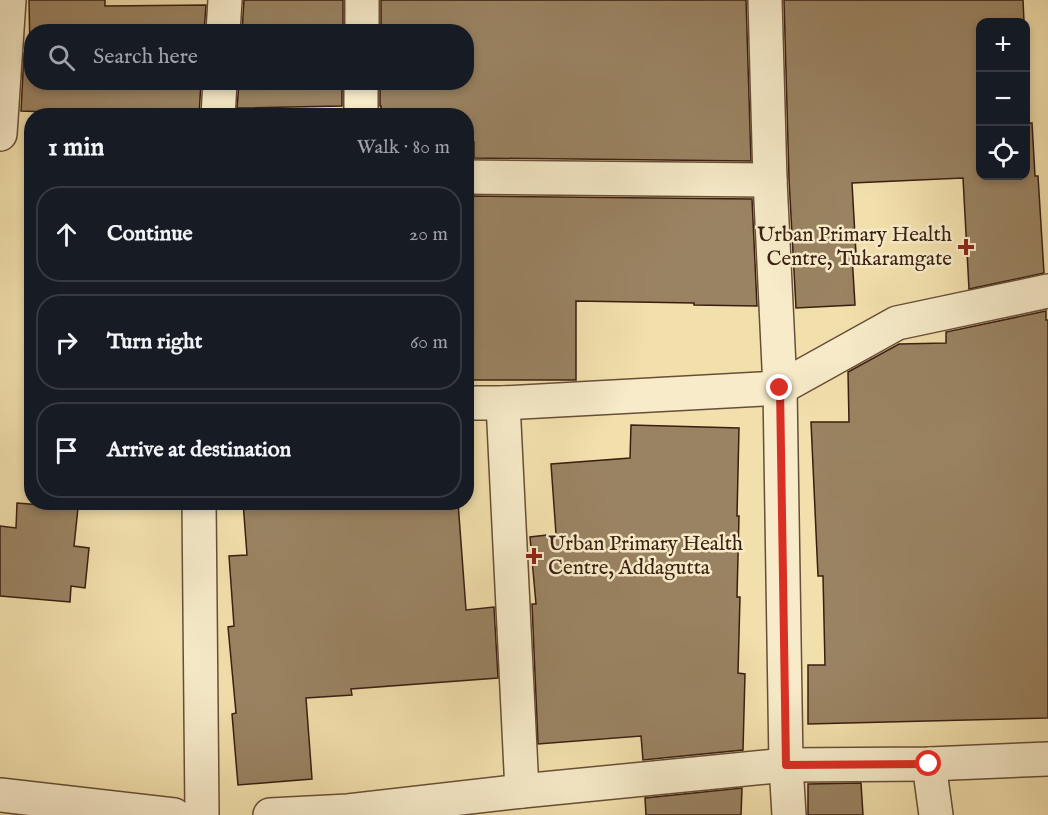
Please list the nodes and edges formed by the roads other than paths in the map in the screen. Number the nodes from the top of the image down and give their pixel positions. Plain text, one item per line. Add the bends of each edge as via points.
1 (9, 0) edge
2 (225, 0) edge
3 (362, 0) edge
4 (765, 0) edge
5 (224, 24) edge
6 (362, 24) edge
7 (220, 90) edge
8 (361, 90) edge
9 (218, 108) edge
10 (361, 108) edge
11 (0, 134) edge
12 (474, 177) edge
13 (770, 180) junction
14 (1048, 291) edge
15 (780, 388) junction
16 (474, 403) edge
17 (503, 403) junction
18 (199, 510) edge
19 (1048, 759) edge
20 (929, 764) junction
21 (786, 765) junction
22 (522, 791) junction
23 (0, 795) edge
24 (348, 813) edge
25 (174, 815) edge
26 (202, 815) edge
27 (270, 815) edge
28 (789, 815) edge
29 (936, 815) edge

1 - 11 street
2 - 5 street
3 - 6 street
4 - 13 street
7 - 9 street
8 - 10 street
12 - 13 street
13 - 15 street
14 - 15 street via 897,323
15 - 17 street
15 - 21 street
16 - 17 street
17 - 22 street
18 - 26 street
19 - 20 street
20 - 21 street
20 - 29 street
21 - 22 street
21 - 28 street
22 - 24 street
23 - 25 street
24 - 27 street

